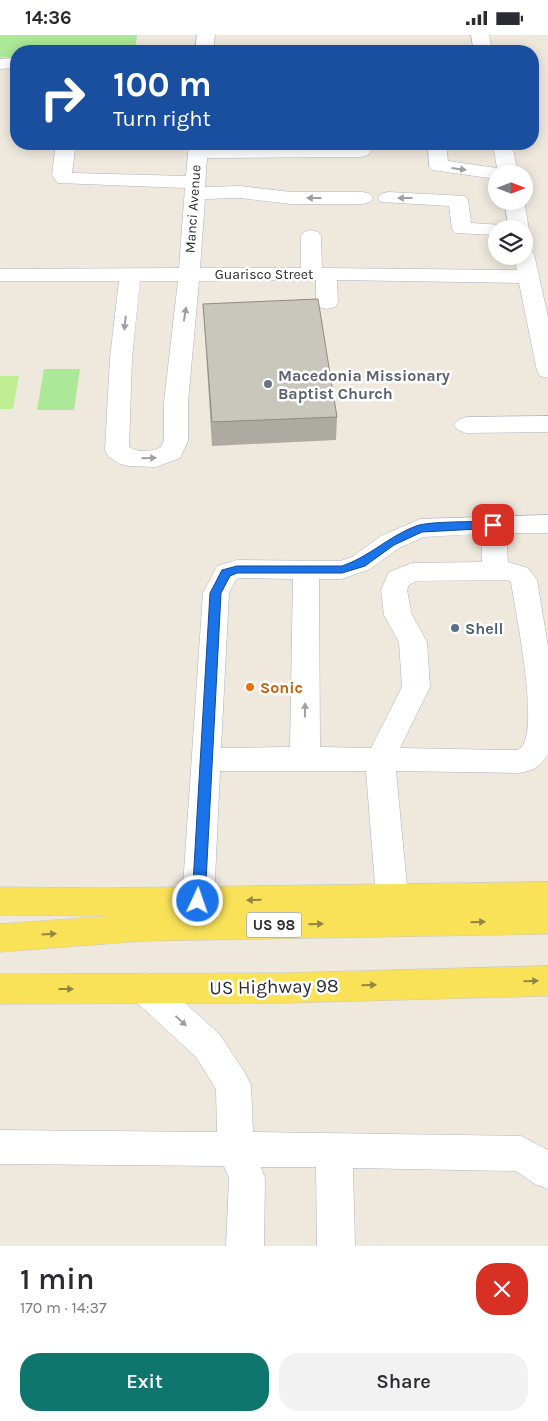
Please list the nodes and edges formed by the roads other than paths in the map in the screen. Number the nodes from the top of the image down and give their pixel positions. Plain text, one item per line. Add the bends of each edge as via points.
1 (65, 150) dead end
2 (197, 150) edge
3 (306, 150) edge
4 (438, 150) edge
5 (504, 150) edge
6 (361, 151) dead end
7 (506, 165) edge
8 (488, 172) edge
9 (195, 187) junction
10 (362, 198) dead end
11 (388, 198) dead end
12 (488, 229) edge
13 (310, 236) dead end
14 (526, 265) edge
15 (188, 274) junction
16 (0, 275) edge
17 (130, 275) junction
18 (319, 275) junction
19 (528, 277) junction
20 (327, 302) dead end
21 (548, 371) edge
22 (548, 424) edge
23 (466, 425) dead end
24 (548, 524) edge
25 (493, 525) junction
26 (306, 570) junction
27 (496, 571) junction
28 (543, 677) edge
29 (305, 758) junction
30 (380, 759) junction
31 (206, 760) junction
32 (548, 896) edge
33 (392, 897) junction
34 (0, 901) edge
35 (198, 901) junction
36 (548, 920) edge
37 (0, 938) edge
38 (548, 981) edge
39 (145, 988) junction
40 (0, 989) edge
41 (0, 1147) edge
42 (236, 1149) junction
43 (334, 1150) junction
44 (535, 1162) edge
45 (246, 1246) edge
46 (336, 1246) edge

1 - 9 street via 62,175 65,179
2 - 9 street, Manci Avenue
3 - 6 street
4 -> 8 street via 439,166
5 - 7 street
10 -> 9 street via 291,198
9 - 15 street, Manci Avenue
12 -> 11 street via 462,229 458,200
13 - 18 street
14 - 19 street
15 - 17 street, Guarisco Street
17 -> 15 street, Manci Avenue via 121,358 117,450 129,458 156,459 171,452 176,441
15 - 18 street, Guarisco Street
16 - 17 street, Guarisco Street
18 - 19 street, Guarisco Street
18 - 20 street
19 - 21 street
22 - 23 street
24 - 25 street
25 - 26 street via 420,528 390,542 361,563 342,570
25 - 27 street
29 -> 26 street
26 - 31 street via 237,569 226,573 221,580 216,593
27 - 28 street via 513,571 524,580
27 - 30 street via 412,572 398,579 394,590 398,615 413,642 416,687
28 - 30 street via 545,740 539,751 526,760
29 - 30 street
29 - 31 street
30 - 33 street
31 - 35 street
32 - 33 main road, US 98
33 -> 35 main road, US 98
34 - 35 main road, US 98
37 -> 36 main road, US 98 via 143,927
39 -> 38 main road, US Highway 98
40 -> 39 main road, US Highway 98
39 -> 42 street via 208,1046 233,1085
41 - 42 street
42 - 43 street
42 - 45 street via 247,1178
43 - 44 street
43 - 46 street

